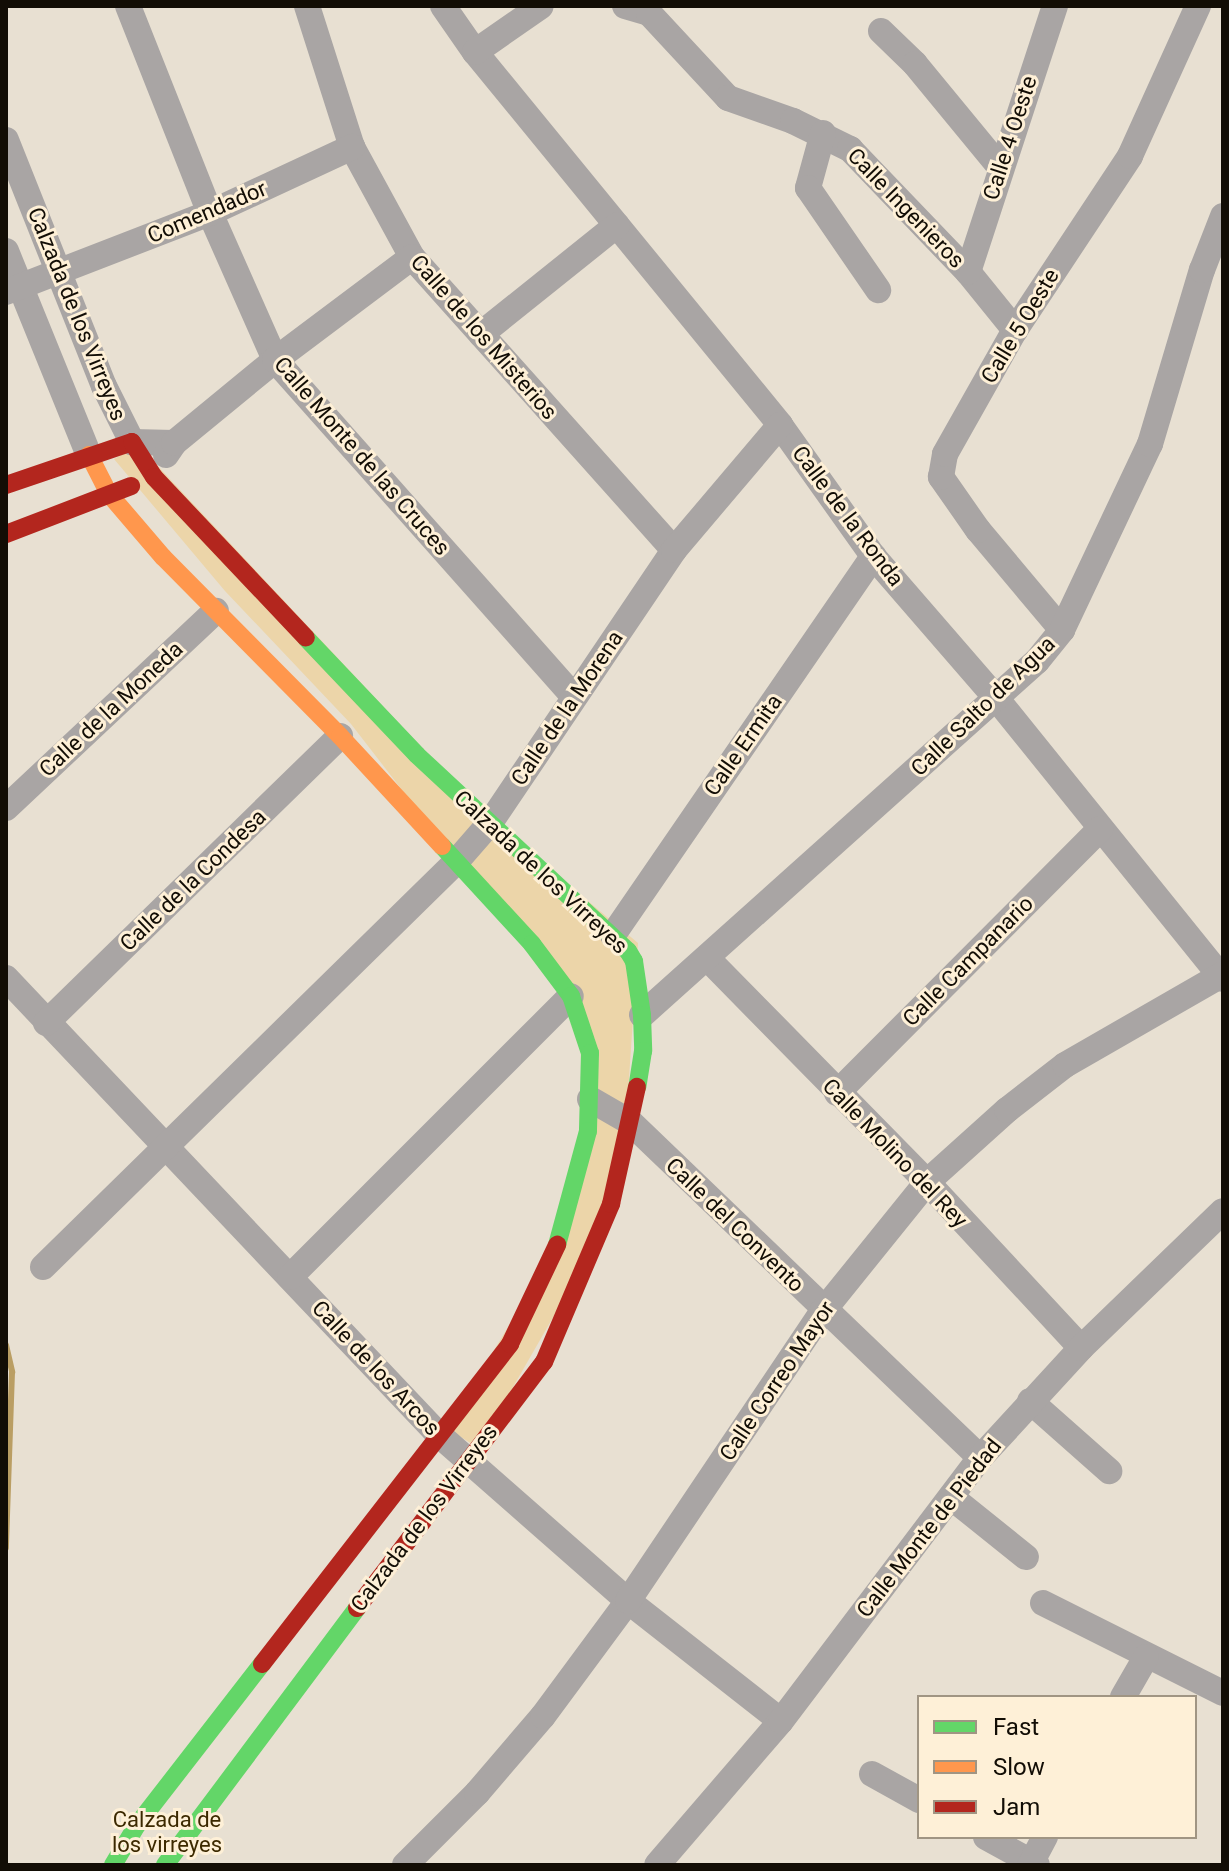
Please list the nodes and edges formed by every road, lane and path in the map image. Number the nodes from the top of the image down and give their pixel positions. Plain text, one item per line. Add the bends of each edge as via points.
1 (128, 6) edge
2 (307, 6) edge
3 (443, 6) edge
4 (541, 6) edge
5 (625, 6) edge
6 (1055, 6) edge
7 (1198, 6) edge
8 (881, 31) dead end
9 (475, 52) junction
10 (823, 133) junction
11 (6, 140) edge
12 (352, 147) junction
13 (1000, 167) junction
14 (210, 213) junction
15 (1223, 216) edge
16 (617, 225) junction
17 (6, 251) edge
18 (412, 257) junction
19 (59, 271) junction
20 (968, 272) junction
21 (13, 289) edge
22 (878, 290) dead end
23 (1015, 330) junction
24 (481, 334) junction
25 (275, 360) junction
26 (780, 425) junction
27 (132, 442) junction
28 (174, 443) junction
29 (89, 455) junction
30 (154, 477) junction
31 (6, 485) edge
32 (109, 494) junction
33 (6, 534) edge
34 (674, 550) junction
35 (873, 556) junction
36 (216, 611) junction
37 (1062, 630) junction
38 (573, 696) junction
39 (996, 698) junction
40 (340, 736) junction
41 (6, 808) edge
42 (490, 823) junction
43 (1100, 829) junction
44 (456, 862) junction
45 (613, 935) junction
46 (708, 959) junction
47 (1222, 976) edge
48 (6, 978) edge
49 (571, 996) junction
50 (642, 1015) junction
51 (46, 1023) junction
52 (837, 1093) junction
53 (590, 1099) junction
54 (630, 1122) junction
55 (167, 1146) junction
56 (927, 1182) junction
57 (1223, 1211) edge
58 (43, 1267) dead end
59 (290, 1277) junction
60 (823, 1311) junction
61 (1081, 1348) junction
62 (1030, 1401) junction
63 (438, 1434) junction
64 (980, 1458) junction
65 (467, 1460) junction
66 (1109, 1471) dead end
67 (951, 1497) junction
68 (1026, 1557) dead end
69 (628, 1601) junction
70 (1043, 1603) dead end
71 (1146, 1657) junction
72 (1223, 1693) edge
73 (1124, 1695) edge
74 (781, 1721) junction
75 (872, 1774) dead end
76 (917, 1799) edge
77 (989, 1839) edge
78 (1044, 1839) edge
79 (1033, 1864) edge
80 (113, 1865) edge
81 (165, 1865) edge
82 (405, 1865) edge
83 (657, 1865) edge

1 - 14 street, Calle Monte de las Cruces
2 - 12 street, Calle de los Misterios
3 - 9 street, Calle de la Ronda
4 - 9 street
5 - 10 street, Calle Ingenieros via 649,13 728,98
6 - 13 street, Calle 4 Oeste
7 - 23 street, Calle 5 Oeste via 1130,156
8 - 13 street
9 - 16 street, Calle de la Ronda
10 - 20 street, Calle Ingenieros via 850,149
10 - 22 street via 808,188
11 - 19 street, Calzada de los Virreyes
12 - 14 street, Comendador
12 - 18 street, Calle de los Misterios
13 - 20 street, Calle 4 Oeste
14 - 19 street, Comendador
14 - 25 street, Calle Monte de las Cruces
15 - 37 street, Calle Salto de Agua via 1150,444
16 - 24 street
16 - 26 street, Calle de la Ronda
17 - 21 street, Calzada de los Virreyes
18 - 24 street, Calle de los Misterios
18 - 25 street
19 - 21 street, Comendador
19 - 27 street, Calzada de los Virreyes
20 - 23 street, Calle Ingenieros
21 - 29 street, Calzada de los Virreyes
23 - 37 street, Calle 5 Oeste via 945,454 941,477
24 - 34 street, Calle de los Misterios
25 - 28 street
25 - 38 street, Calle Monte de las Cruces
26 - 34 street, Calle de la Morena
26 - 35 street, Calle de la Ronda
27 - 28 street
27 - 29 street
27 - 30 street, Calzada de los Virreyes
28 - 30 street
29 - 31 street
29 - 32 street, Calzada de los Virreyes
30 - 32 street
30 - 42 street, Calzada de los Virreyes via 417,755
32 - 33 street
32 - 36 street, Calzada de los Virreyes
34 - 38 street, Calle de la Morena
35 - 39 street, Calle de la Ronda
35 - 45 street, Calle Ermita
36 - 40 street, Calzada de los Virreyes
36 - 41 street, Calle de la Moneda
37 - 39 street, Calle Salto de Agua
38 - 42 street, Calle de la Morena
39 - 43 street, Calle de la Ronda
39 - 46 street, Calle Salto de Agua
40 - 44 street, Calzada de los Virreyes
40 - 51 street, Calle de la Condesa
42 - 44 street, Calle de la Morena
42 - 45 street, Calzada de los Virreyes
43 - 47 street, Calle de la Ronda
43 - 52 street, Calle Campanario
44 - 49 street, Calzada de los Virreyes via 532,944
44 - 55 street, Calle de la Morena
45 - 50 street, Calzada de los Virreyes via 634,961
46 - 50 street, Calle Salto de Agua
46 - 52 street, Calle Molino del Rey
47 - 56 street, Calle Correo Mayor via 1065,1065
48 - 51 street, Calle de los Arcos
49 - 53 street, Calzada de los Virreyes via 590,1053
49 - 59 street
50 - 54 street, Calzada de los Virreyes via 643,1051
51 - 55 street, Calle de los Arcos
52 - 56 street, Calle Molino del Rey
53 - 54 street, Calle del Convento
53 - 63 street, Calzada de los Virreyes via 588,1131 563,1233 510,1344
54 - 60 street, Calle del Convento
54 - 65 street, Calzada de los Virreyes via 601,1235 560,1331 544,1362
55 - 58 street, Calle de la Morena
55 - 59 street, Calle de los Arcos
56 - 60 street, Calle Correo Mayor
56 - 61 street, Calle Molino del Rey
57 - 61 street, Calle Monte de Piedad
59 - 63 street, Calle de los Arcos
60 - 64 street, Calle del Convento
60 - 69 street, Calle Correo Mayor
61 - 62 street, Calle Monte de Piedad
62 - 64 street, Calle Monte de Piedad
62 - 66 street
63 - 65 street, Calle de los Arcos
63 - 80 street, Calzada de los Virreyes via 137,1825
64 - 67 street, Calle Monte de Piedad
65 - 69 street, Calle de los Arcos
65 - 81 street, Calzada de los Virreyes
67 - 68 street
67 - 74 street, Calle Monte de Piedad
69 - 74 street, Calle de los Arcos
69 - 82 street, Calle Correo Mayor via 543,1716
70 - 71 street
71 - 72 street
71 - 73 street
74 - 83 street, Calle Monte de Piedad
75 - 76 street
77 - 79 street
78 - 79 street

